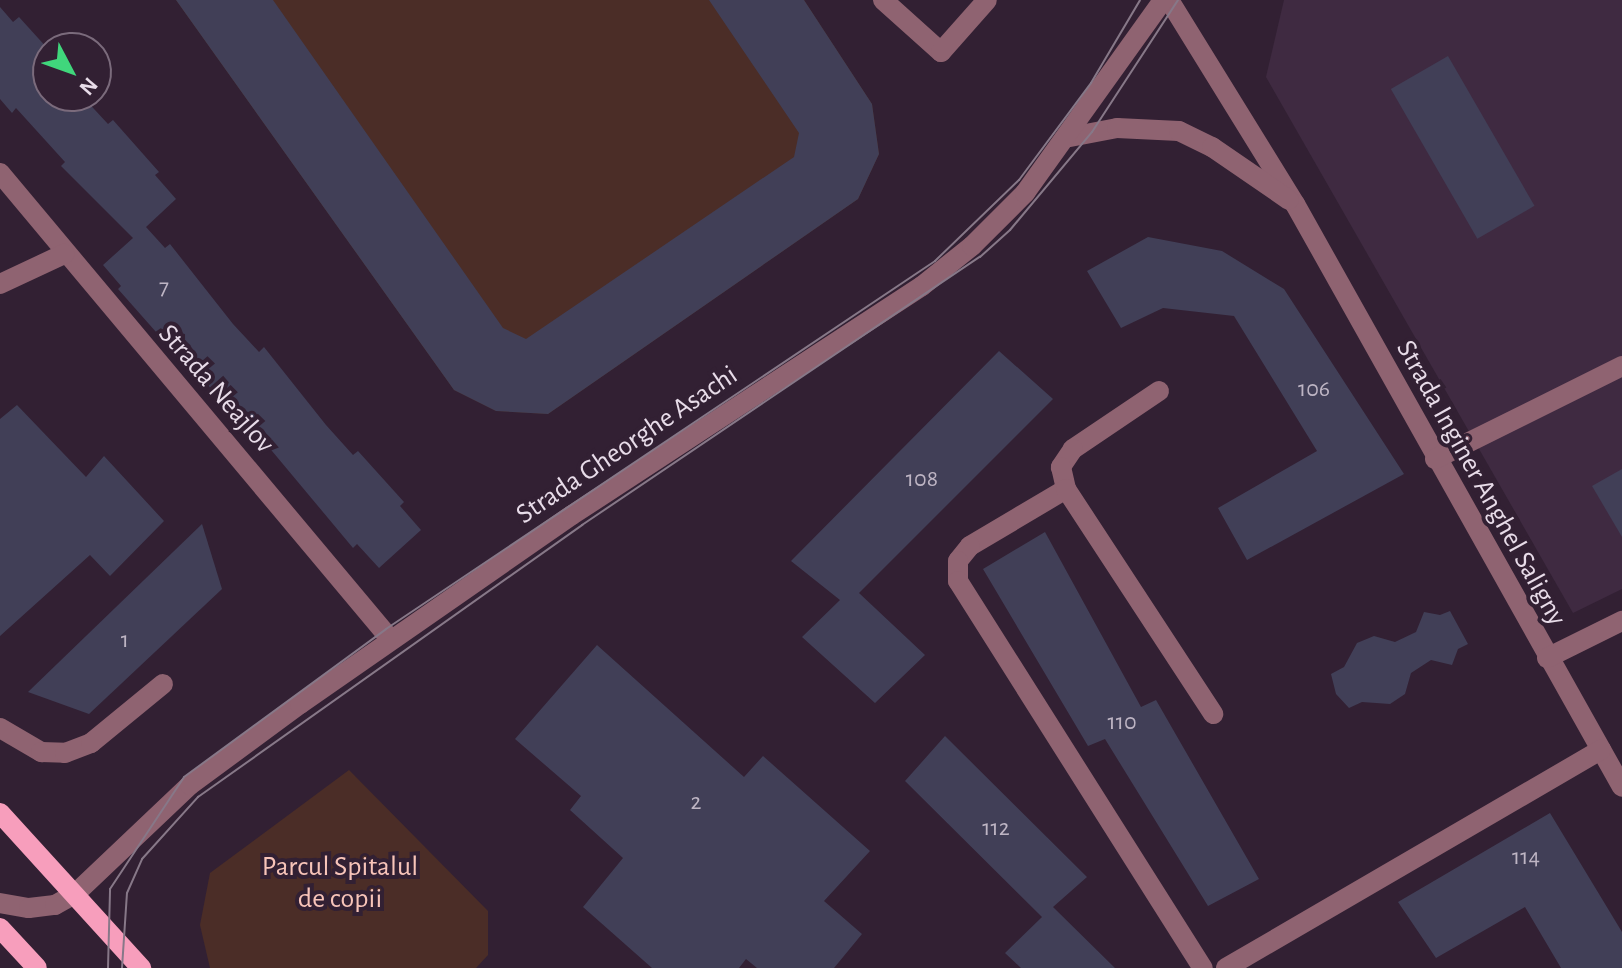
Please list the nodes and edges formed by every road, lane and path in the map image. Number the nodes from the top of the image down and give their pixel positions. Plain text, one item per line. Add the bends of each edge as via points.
1 (883, 0) edge
2 (987, 0) edge
3 (1166, 0) edge
4 (1070, 137) junction
5 (0, 173) edge
6 (1295, 204) junction
7 (64, 254) junction
8 (0, 284) edge
9 (1622, 366) edge
10 (1159, 391) dead end
11 (1435, 459) junction
12 (1066, 489) junction
13 (1622, 621) edge
14 (391, 640) junction
15 (1547, 658) junction
16 (163, 684) dead end
17 (1213, 714) dead end
18 (0, 728) edge
19 (1601, 750) junction
20 (1622, 787) edge
21 (0, 813) edge
22 (75, 894) junction
23 (0, 903) edge
24 (0, 928) edge
25 (37, 968) edge
26 (141, 968) edge
27 (1203, 968) edge
28 (1226, 968) edge

1 - 2 street via 941,52
3 - 4 street, Strada Gheorghe Asachi
3 - 6 street, Strada Inginer Anghel Saligny
4 - 6 street via 1117,128 1179,131 1212,147
4 - 14 street, Strada Gheorghe Asachi via 1025,193 922,286 665,452
5 - 7 street, Strada Neajlov
6 - 11 street, Strada Inginer Anghel Saligny
7 - 8 street
7 - 14 street, Strada Neajlov
9 - 11 street
10 - 12 street via 1073,449 1061,467
11 - 15 street, Strada Inginer Anghel Saligny
12 - 17 street
12 - 27 street via 970,546 958,561 958,581
13 - 15 street
14 - 22 street, Strada Gheorghe Asachi via 190,785
15 - 19 street, Strada Inginer Anghel Saligny
16 - 18 street via 91,743 65,753 41,752
19 - 20 street, Strada Inginer Anghel Saligny
19 - 28 street
21 - 22 main road
22 - 23 street via 55,905
22 - 26 main road
24 - 25 main road

